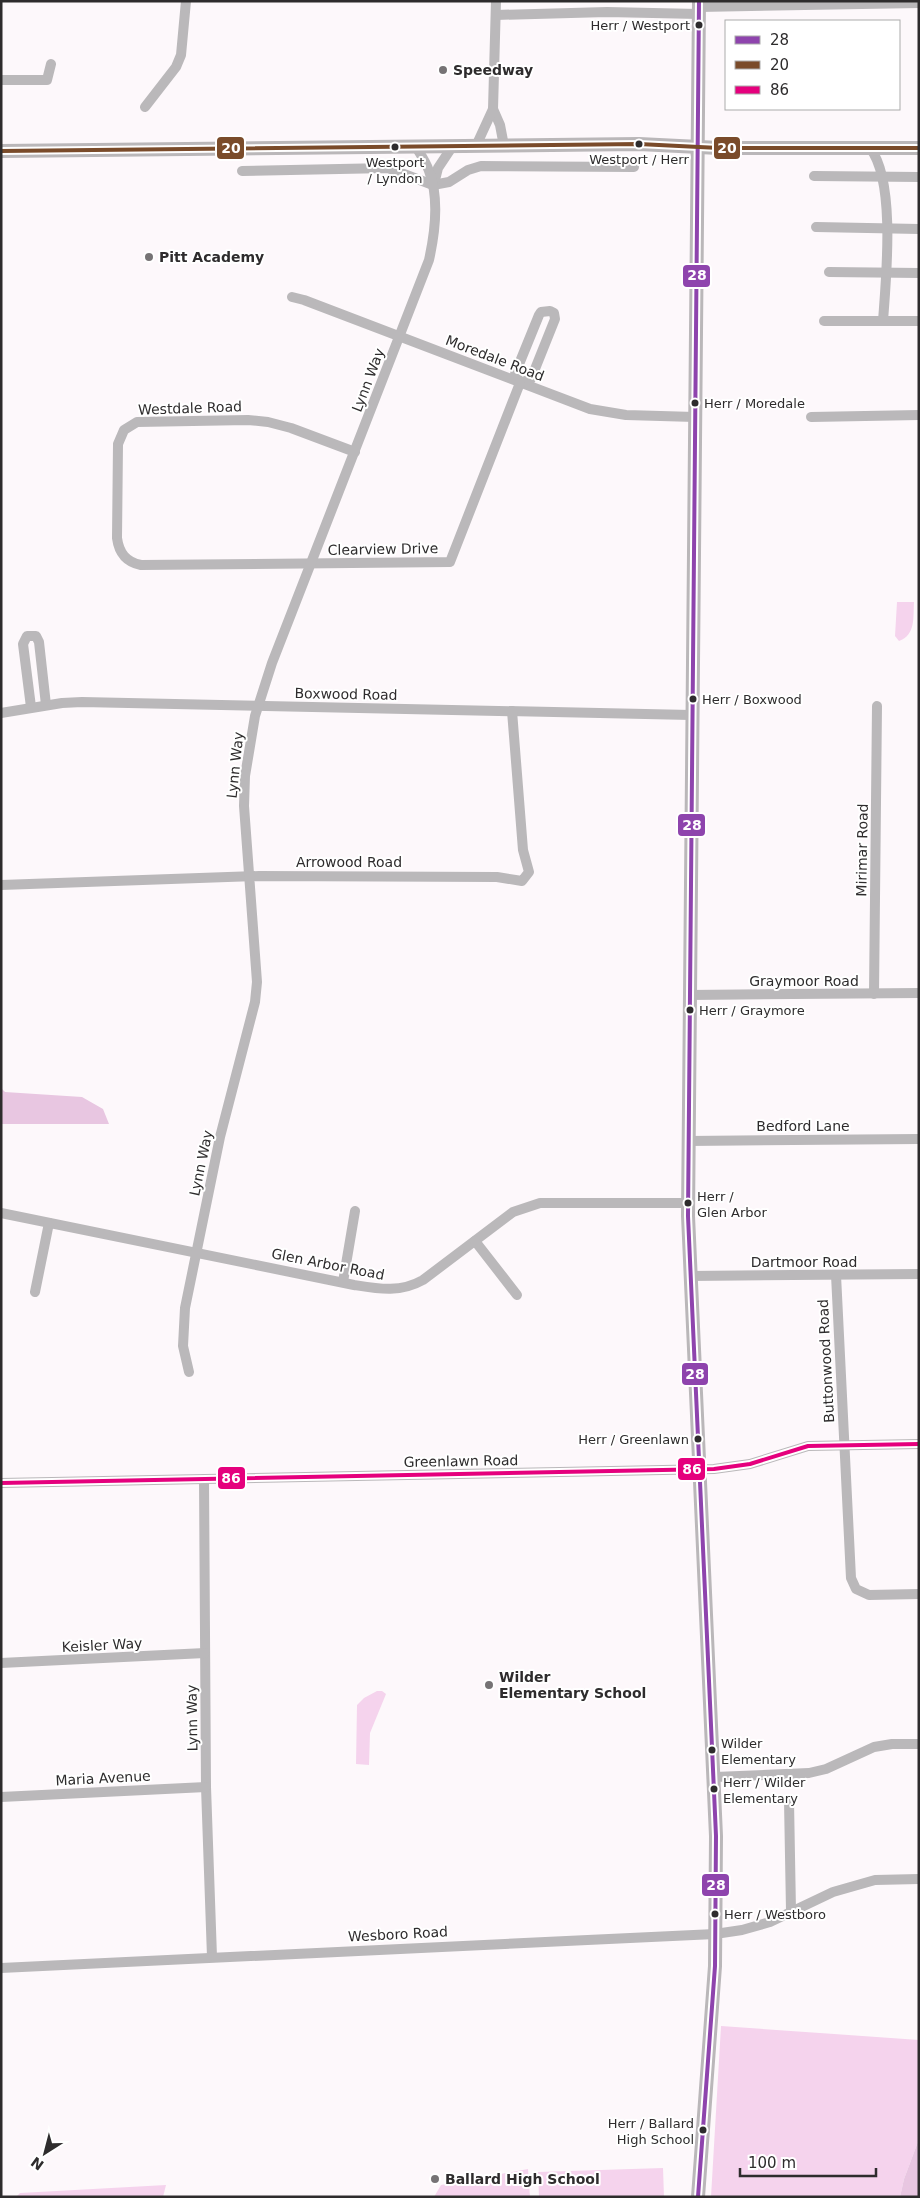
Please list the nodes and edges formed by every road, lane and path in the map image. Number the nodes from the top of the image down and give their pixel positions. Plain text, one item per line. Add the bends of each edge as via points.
1 (186, 1) edge
2 (496, 1) edge
3 (768, 3) edge
4 (919, 3) edge
5 (699, 8) edge
6 (496, 15) junction
7 (51, 64) dead end
8 (1, 80) edge
9 (145, 107) dead end
10 (492, 109) junction
11 (452, 146) junction
12 (476, 146) junction
13 (504, 146) junction
14 (416, 147) junction
15 (698, 147) junction
16 (870, 148) junction
17 (919, 148) edge
18 (1, 151) edge
19 (634, 166) dead end
20 (242, 171) dead end
21 (814, 176) dead end
22 (883, 177) junction
23 (919, 177) edge
24 (433, 185) junction
25 (816, 227) dead end
26 (886, 229) junction
27 (919, 229) edge
28 (887, 271) junction
29 (829, 272) dead end
30 (919, 273) edge
31 (292, 297) dead end
32 (824, 321) dead end
33 (883, 321) junction
34 (919, 321) edge
35 (400, 336) junction
36 (520, 383) junction
37 (919, 415) edge
38 (695, 417) junction
39 (811, 417) dead end
40 (355, 452) junction
41 (126, 558) joint
42 (311, 564) junction
43 (46, 705) junction
44 (257, 706) junction
45 (877, 706) dead end
46 (32, 707) junction
47 (512, 711) junction
48 (1, 713) edge
49 (692, 715) junction
50 (250, 876) junction
51 (1, 885) edge
52 (874, 994) junction
53 (919, 994) edge
54 (689, 995) junction
55 (919, 1139) edge
56 (688, 1141) junction
57 (688, 1203) junction
58 (355, 1211) dead end
59 (1, 1213) edge
60 (49, 1223) junction
61 (475, 1241) junction
62 (196, 1253) junction
63 (919, 1274) edge
64 (836, 1275) junction
65 (690, 1276) junction
66 (343, 1282) junction
67 (35, 1292) dead end
68 (517, 1295) dead end
69 (189, 1372) dead end
70 (919, 1444) edge
71 (844, 1445) junction
72 (698, 1469) junction
73 (204, 1479) junction
74 (1, 1483) edge
75 (919, 1594) edge
76 (205, 1653) junction
77 (1, 1663) edge
78 (919, 1744) edge
79 (714, 1777) junction
80 (206, 1787) junction
81 (1, 1797) edge
82 (789, 1801) dead end
83 (919, 1879) edge
84 (791, 1911) junction
85 (716, 1934) junction
86 (212, 1956) junction
87 (1, 1968) edge
88 (698, 2197) edge

1 - 9 street via 181,55 176,67
2 - 6 street
3 - 4 street
3 - 5 street
5 - 6 street
5 - 15 main road
6 - 10 street
7 - 8 street via 47,80
10 - 12 street
10 - 13 street via 500,125
11 - 12 main road
11 - 14 main road
11 - 24 street, Lynn Way via 438,168
12 - 13 main road
13 - 15 main road via 639,144
14 - 18 main road
14 - 24 street, Lynn Way
15 - 16 main road
15 - 38 main road
16 - 17 main road
16 - 22 street
19 - 24 street via 481,166 449,182
20 - 24 street via 388,168
21 - 22 street
22 - 23 street
22 - 26 street
24 - 35 street, Lynn Way via 430,260
25 - 26 street
26 - 27 street
26 - 28 street
28 - 29 street
28 - 30 street
28 - 33 street
31 - 35 street, Moredale Road
32 - 33 street
33 - 34 street
35 - 36 street, Moredale Road
35 - 40 street, Lynn Way
36 - 36 street via 515,374 539,315 550,311 555,319 531,379
36 - 38 street, Moredale Road via 604,412
36 - 42 street, Clearview Drive via 450,562
37 - 39 street
38 - 49 main road
40 - 41 street, Westdale Road via 268,422 146,421 130,425 120,436 118,444 117,538 119,549
40 - 42 street, Lynn Way
41 - 42 street, Clearview Drive via 142,565
42 - 44 street, Lynn Way
43 - 44 street, Boxwood Road via 82,702
43 - 46 street, Boxwood Road
43 - 46 street via 39,642 32,634 23,644
44 - 47 street, Boxwood Road
44 - 50 street, Lynn Way via 245,776
45 - 52 street, Mirimar Road
46 - 48 street, Boxwood Road
47 - 49 street, Boxwood Road
47 - 50 street, Arrowood Road via 523,850 529,872 522,881 497,877
49 - 54 main road
50 - 51 street, Arrowood Road
50 - 62 street, Lynn Way via 256,1002 220,1137
52 - 53 street, Graymoor Road
52 - 54 street, Graymoor Road
54 - 56 main road
55 - 56 street, Bedford Lane
56 - 57 main road
57 - 61 street, Glen Arbor Road via 533,1204 513,1212
57 - 65 main road
58 - 66 street
59 - 60 street, Glen Arbor Road
60 - 62 street, Glen Arbor Road
60 - 67 street
61 - 66 street, Glen Arbor Road via 409,1287 381,1290
61 - 68 street
62 - 66 street, Glen Arbor Road
62 - 69 street, Lynn Way via 183,1325 183,1346
63 - 64 street, Dartmoor Road
64 - 65 street, Dartmoor Road
64 - 71 street, Buttonwood Road
65 - 72 main road
70 - 71 street, Greenlawn Road
71 - 72 street, Greenlawn Road via 808,1446 735,1467
71 - 75 street, Buttonwood Road via 852,1584 861,1592 870,1594
72 - 73 street, Greenlawn Road
72 - 79 main road
73 - 74 street, Greenlawn Road
73 - 76 street, Lynn Way
76 - 77 street, Keisler Way
76 - 80 street, Lynn Way
78 - 79 street via 874,1747 826,1769 809,1773
79 - 85 main road
80 - 81 street, Maria Avenue
80 - 86 street, Lynn Way
82 - 84 street
83 - 84 street, Wesboro Road via 875,1880 833,1892
84 - 85 street, Wesboro Road via 751,1928
85 - 86 street, Wesboro Road
85 - 88 main road
86 - 87 street, Wesboro Road

